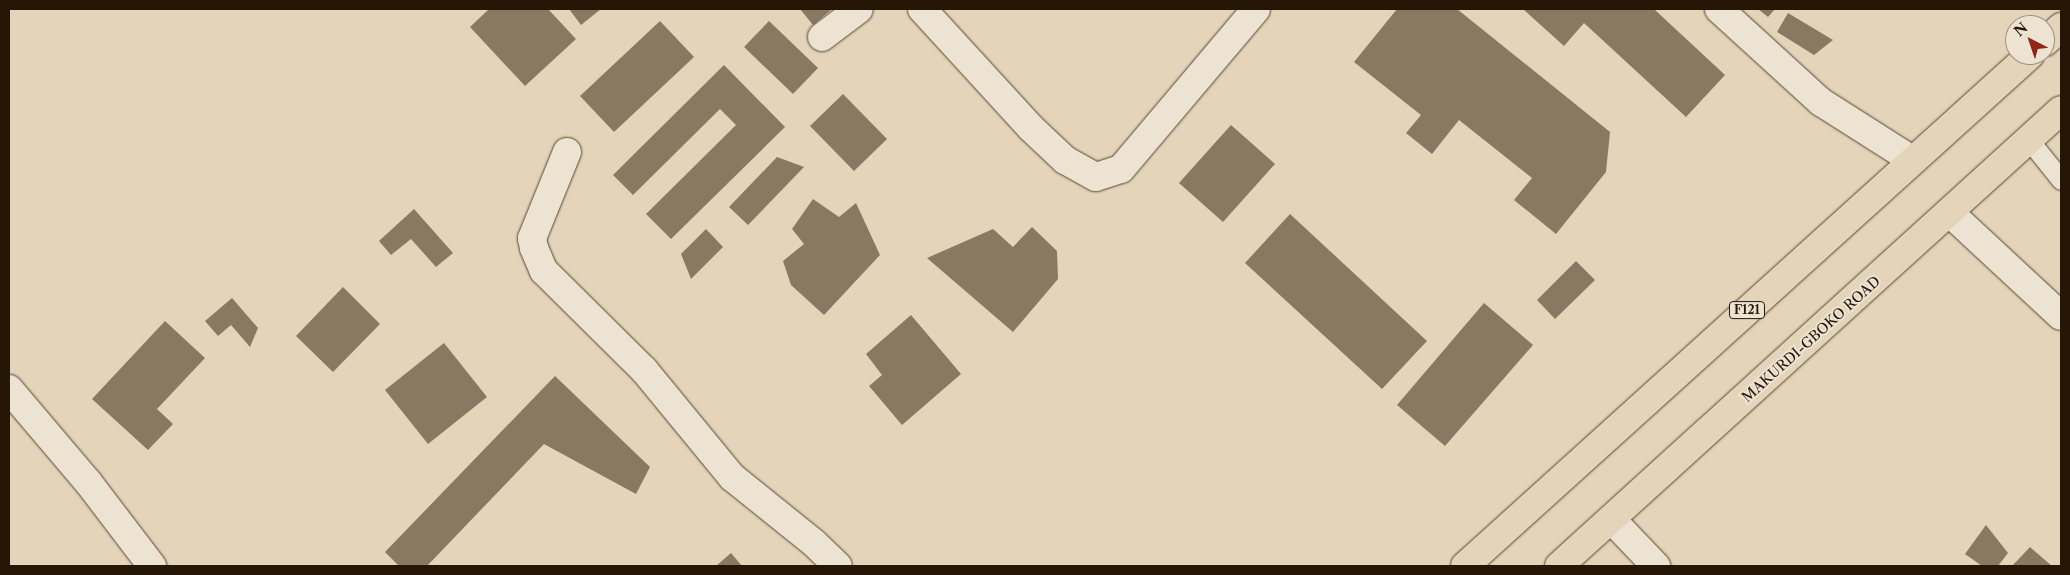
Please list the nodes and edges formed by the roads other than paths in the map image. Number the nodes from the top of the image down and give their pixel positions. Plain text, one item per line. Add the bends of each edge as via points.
1 (859, 9) edge
2 (922, 9) edge
3 (1256, 9) edge
4 (1719, 9) edge
5 (822, 36) dead end
6 (2019, 65) edge
7 (2061, 110) edge
8 (2029, 140) junction
9 (567, 152) dead end
10 (1912, 160) junction
11 (2061, 180) edge
12 (1950, 213) junction
13 (2061, 316) edge
14 (9, 389) edge
15 (1612, 520) junction
16 (152, 566) edge
17 (838, 566) edge
18 (1465, 566) edge
19 (1559, 566) edge
20 (1656, 566) edge

1 - 5 street
2 - 3 street via 1031,128 1065,160 1096,177 1121,169
4 - 10 street via 1821,102
6 - 10 main road, F121
7 - 8 main road, MAKURDI-GBOKO ROAD
8 - 11 lane
8 - 12 main road, MAKURDI-GBOKO ROAD
9 - 17 street via 532,238 544,271 644,370 732,477
10 - 18 main road, F121
12 - 13 street
12 - 15 main road, MAKURDI-GBOKO ROAD
14 - 16 street via 88,482
15 - 19 main road, MAKURDI-GBOKO ROAD
15 - 20 street

